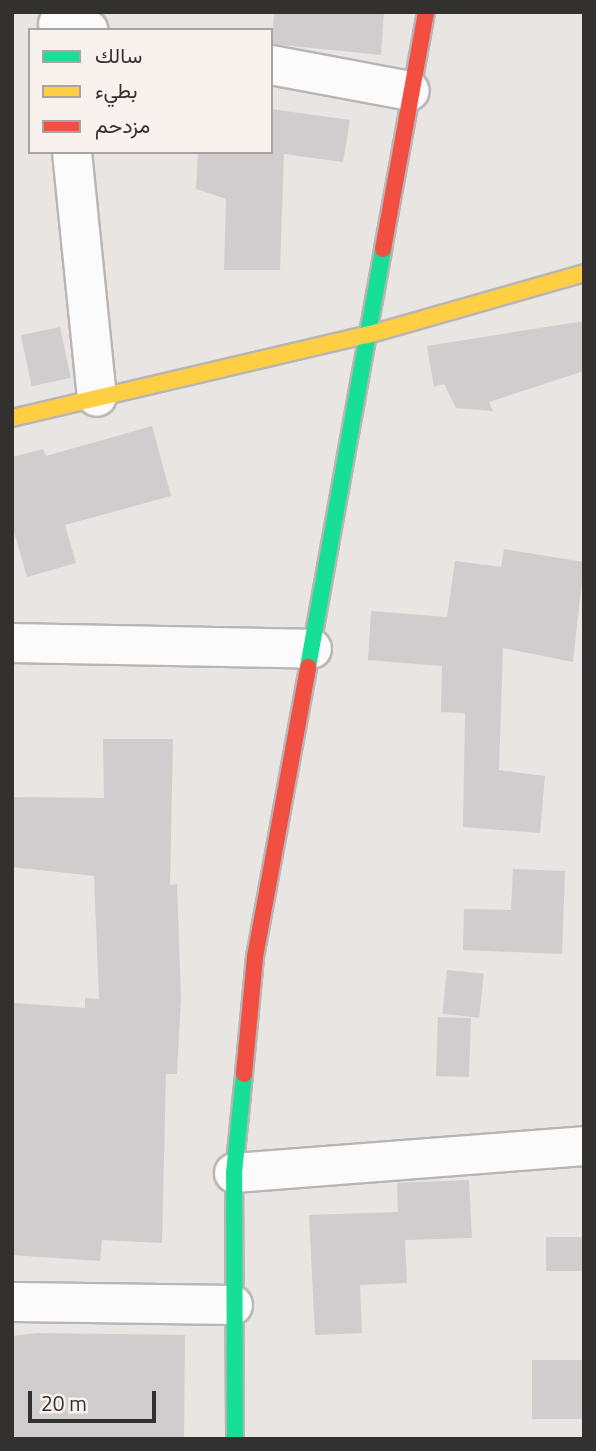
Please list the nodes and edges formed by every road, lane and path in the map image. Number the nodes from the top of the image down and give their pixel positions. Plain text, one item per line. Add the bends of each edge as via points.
1 (426, 12) edge
2 (273, 65) edge
3 (410, 91) junction
4 (72, 154) edge
5 (584, 273) edge
6 (367, 335) junction
7 (97, 397) junction
8 (12, 418) edge
9 (12, 643) edge
10 (312, 649) junction
11 (584, 1146) edge
12 (234, 1173) junction
13 (12, 1302) edge
14 (233, 1305) junction
15 (235, 1439) edge

1 - 3 street
2 - 3 street
3 - 6 street
4 - 7 street
5 - 6 street
6 - 7 street
6 - 10 street
7 - 8 street
9 - 10 street
10 - 12 street via 254,957
11 - 12 street
12 - 14 street
13 - 14 street
14 - 15 street

